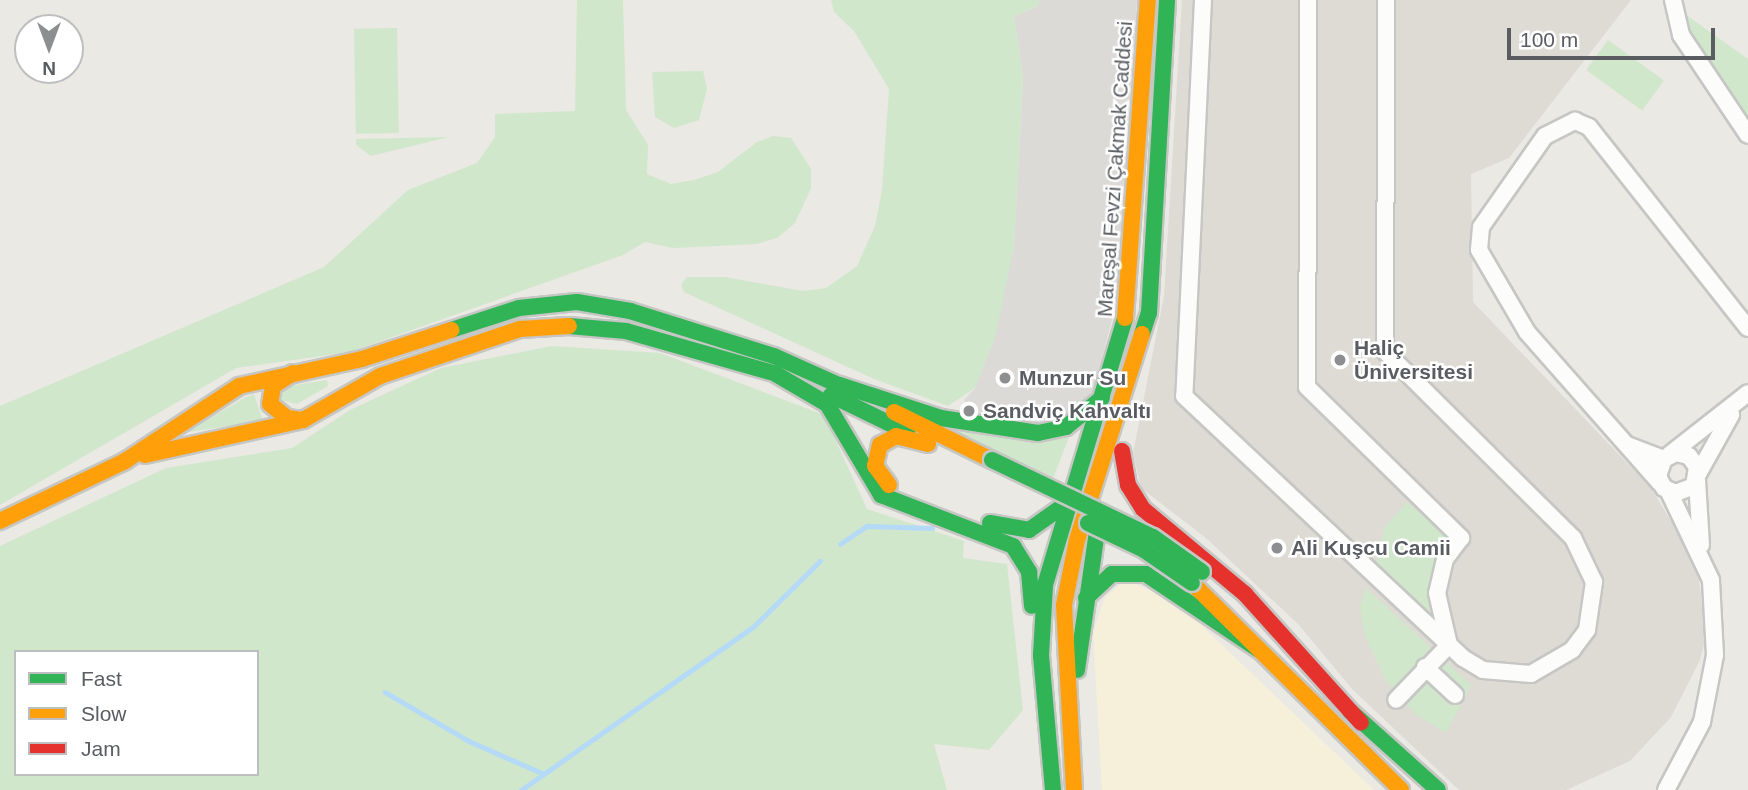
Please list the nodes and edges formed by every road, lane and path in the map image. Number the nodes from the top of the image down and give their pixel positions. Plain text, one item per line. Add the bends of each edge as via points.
1 (1148, 0) edge
2 (1167, 0) edge
3 (1203, 0) edge
4 (1308, 0) edge
5 (1386, 0) edge
6 (1673, 0) edge
7 (1748, 135) edge
8 (616, 308) junction
9 (535, 328) junction
10 (1748, 328) edge
11 (1139, 351) junction
12 (301, 370) junction
13 (774, 373) junction
14 (840, 385) junction
15 (1748, 393) edge
16 (1103, 397) junction
17 (303, 421) junction
18 (1620, 442) junction
19 (928, 444) junction
20 (1122, 451) junction
21 (1667, 457) junction
22 (125, 461) junction
23 (992, 467) junction
24 (1697, 477) junction
25 (1665, 487) junction
26 (1066, 504) junction
27 (0, 520) edge
28 (1702, 554) junction
29 (1197, 578) junction
30 (1086, 598) junction
31 (1449, 645) junction
32 (1259, 650) junction
33 (1041, 655) junction
34 (1425, 667) junction
35 (1455, 695) dead end
36 (1396, 700) dead end
37 (1362, 723) junction
38 (1073, 784) edge
39 (1053, 790) edge
40 (1401, 790) edge
41 (1438, 790) edge
42 (1666, 790) edge

1 - 16 main road, Mareşal Fevzi Çakmak Caddesi via 1130,289
2 - 11 main road, Mareşal Fevzi Çakmak Caddesi via 1151,304
3 - 31 street via 1184,396
4 - 31 street via 1307,387 1461,538 1445,559 1437,593
5 - 31 street via 1385,351 1573,538 1594,582 1587,630 1553,665 1507,675 1483,670
6 - 7 street via 1681,35
8 - 9 main road via 598,318 553,320
8 - 12 main road via 577,302 519,308 362,359
8 - 14 main road via 761,352
9 - 13 main road via 626,331
9 - 17 main road via 500,334 380,376
10 - 18 street via 1590,127 1575,121 1545,135 1482,228 1479,250 1527,332
11 - 20 main road
11 - 38 main road, Mareşal Fevzi Çakmak Caddesi via 1069,567 1062,641
12 - 17 main road via 273,386 269,395 276,412
12 - 22 main road via 226,392
13 - 19 main road via 820,389
13 - 33 main road via 827,404 881,495 1000,539 1018,551 1029,572 1033,635
14 - 16 main road via 941,418 1038,433 1066,427
14 - 23 main road
15 - 21 street
15 - 24 street via 1715,435
16 - 26 main road, Mareşal Fevzi Çakmak Caddesi
17 - 22 main road
18 - 21 street
18 - 25 street
19 - 23 main road
19 - 26 main road via 908,437 887,439 875,459 883,481 1013,530 1041,524
20 - 30 main road via 1099,518
20 - 37 main road via 1128,485 1143,509 1245,594
21 - 24 street via 1689,457
21 - 25 street
22 - 27 main road
23 - 29 main road, bridge
24 - 25 street via 1683,493
24 - 28 street
25 - 28 street
26 - 33 main road, Mareşal Fevzi Çakmak Caddesi via 1045,585
28 - 42 street via 1715,610 1715,655 1702,722
29 - 32 main road
29 - 37 main road
30 - 32 main road via 1112,575 1146,575
30 - 38 main road
31 - 34 street
32 - 40 main road
33 - 39 main road, Mareşal Fevzi Çakmak Caddesi
34 - 35 street
34 - 36 street
37 - 41 main road

